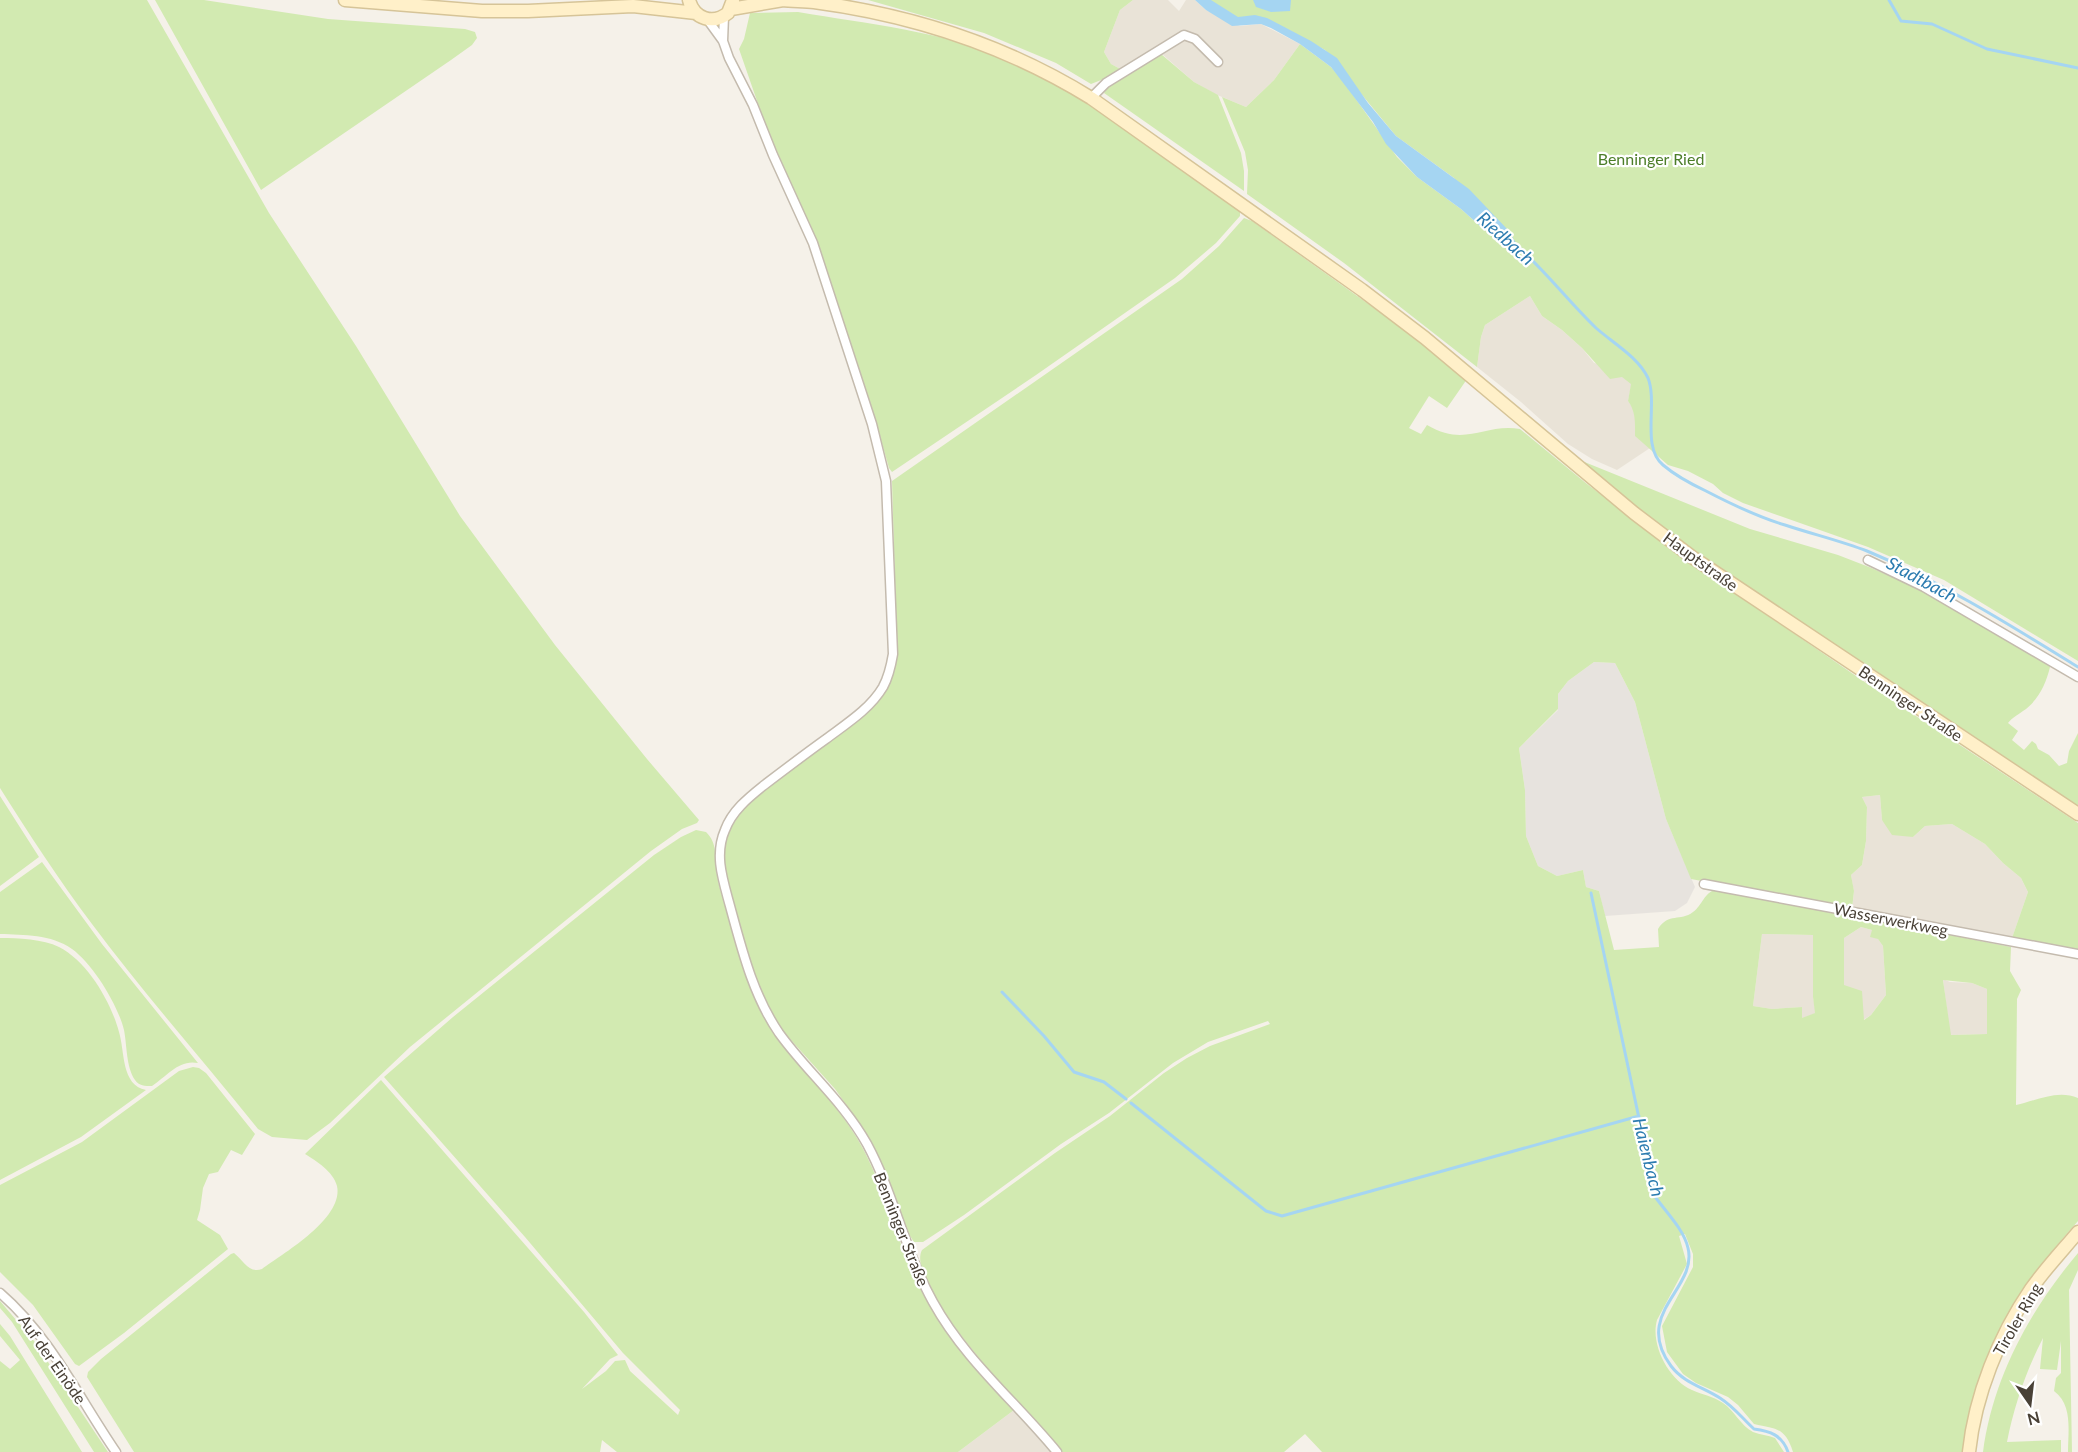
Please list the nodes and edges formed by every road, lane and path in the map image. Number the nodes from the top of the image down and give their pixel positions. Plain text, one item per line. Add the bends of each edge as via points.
1 (345, 0) edge
2 (651, 0) edge
3 (689, 0) edge
4 (782, 0) edge
5 (633, 6) junction
6 (729, 8) edge
7 (701, 16) junction
8 (723, 41) junction
9 (1218, 62) dead end
10 (1091, 98) junction
11 (1868, 560) dead end
12 (1744, 593) joint
13 (2078, 677) edge
14 (2078, 814) edge
15 (1704, 884) dead end
16 (2078, 954) edge
17 (2078, 1232) edge
18 (0, 1293) edge
19 (116, 1452) edge
20 (1057, 1452) edge
21 (1970, 1452) edge

1 - 5 main road via 482,11
2 - 5 main road
3 - 7 main road
4 - 6 main road, Hauptstraße
4 - 10 main road, Hauptstraße via 872,13 967,38 1028,62
5 - 7 main road, Hauptstraße
6 - 7 main road, Hauptstraße via 719,18
6 - 8 street
7 - 8 street
8 - 20 street, Benninger Straße via 820,262 875,434 886,482 893,654 886,682 863,711 744,803 729,821 719,854 721,874 764,1007 775,1027 838,1101 867,1145 916,1268 946,1325 970,1358
9 - 10 street via 1195,39 1184,35 1106,83
10 - 12 main road, Hauptstraße via 1362,290 1657,530
11 - 13 street via 1924,587
12 - 14 main road, Benninger Straße
15 - 16 street, Wasserwerkweg
17 - 21 main road, Tiroler Ring via 2031,1289 2000,1344 1973,1425
18 - 19 street, Auf der Einöde via 31,1323

